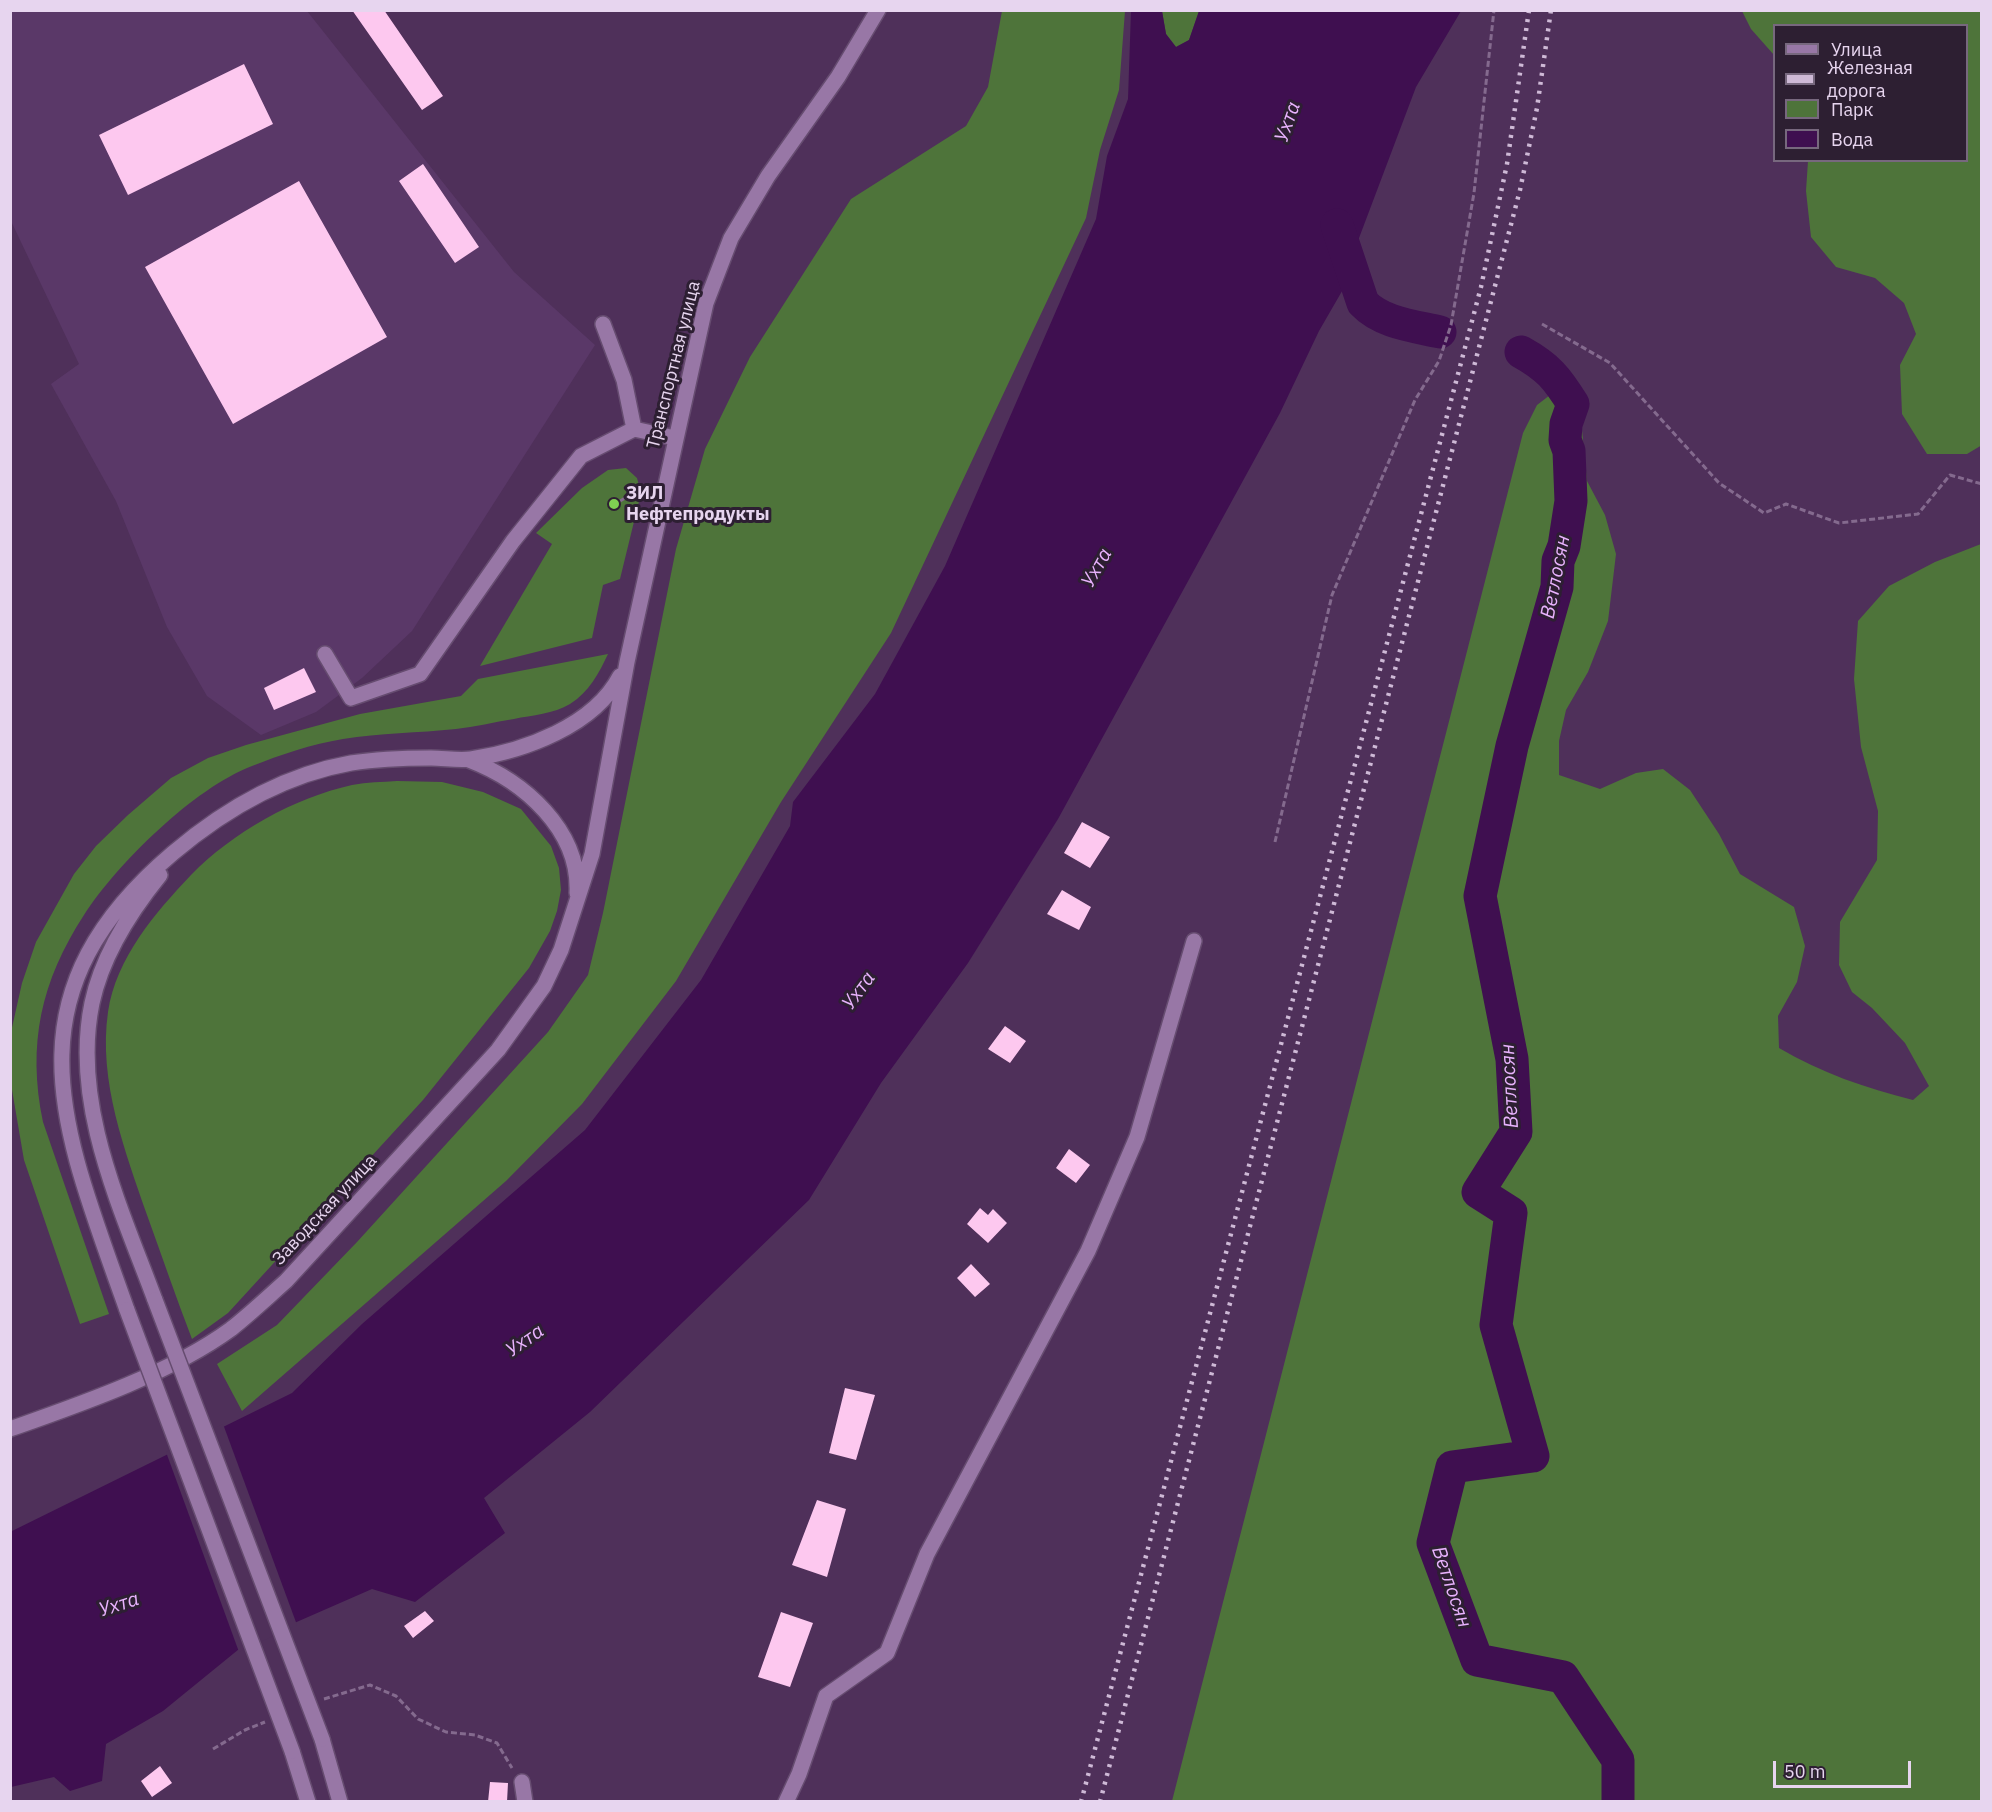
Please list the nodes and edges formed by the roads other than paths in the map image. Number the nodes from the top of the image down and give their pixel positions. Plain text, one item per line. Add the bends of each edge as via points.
1 (878, 10) edge
2 (603, 324) dead end
3 (633, 429) junction
4 (675, 438) junction
5 (325, 654) dead end
6 (627, 662) junction
7 (469, 760) junction
8 (201, 831) junction
9 (575, 913) junction
10 (1194, 941) dead end
11 (10, 1429) edge
12 (522, 1782) road end
13 (308, 1802) edge
14 (340, 1802) edge
15 (525, 1802) edge
16 (786, 1802) edge

1 - 4 street, Транспортная улица via 731,238 706,303
2 - 3 street via 624,380
3 - 4 street
3 - 5 street via 581,456 513,541 420,674 351,698
4 - 6 street, Транспортная улица
6 - 7 street via 608,695 590,712 526,745
6 - 9 street, Транспортная улица via 592,855
7 - 8 street via 391,759 312,772 254,796
7 - 9 street via 521,789 557,827 574,862
8 - 13 street, bridge via 158,866 114,912 82,966 63,1026 61,1077 87,1198
8 - 14 street, bridge via 170,862 128,920 107,960 90,1018 89,1079 99,1136 115,1190 322,1740
9 - 11 street, Заводская улица via 544,986 498,1050 286,1281 230,1330 164,1367
10 - 16 street via 1137,1137 1088,1251 927,1554 887,1653 826,1696
12 - 15 street

